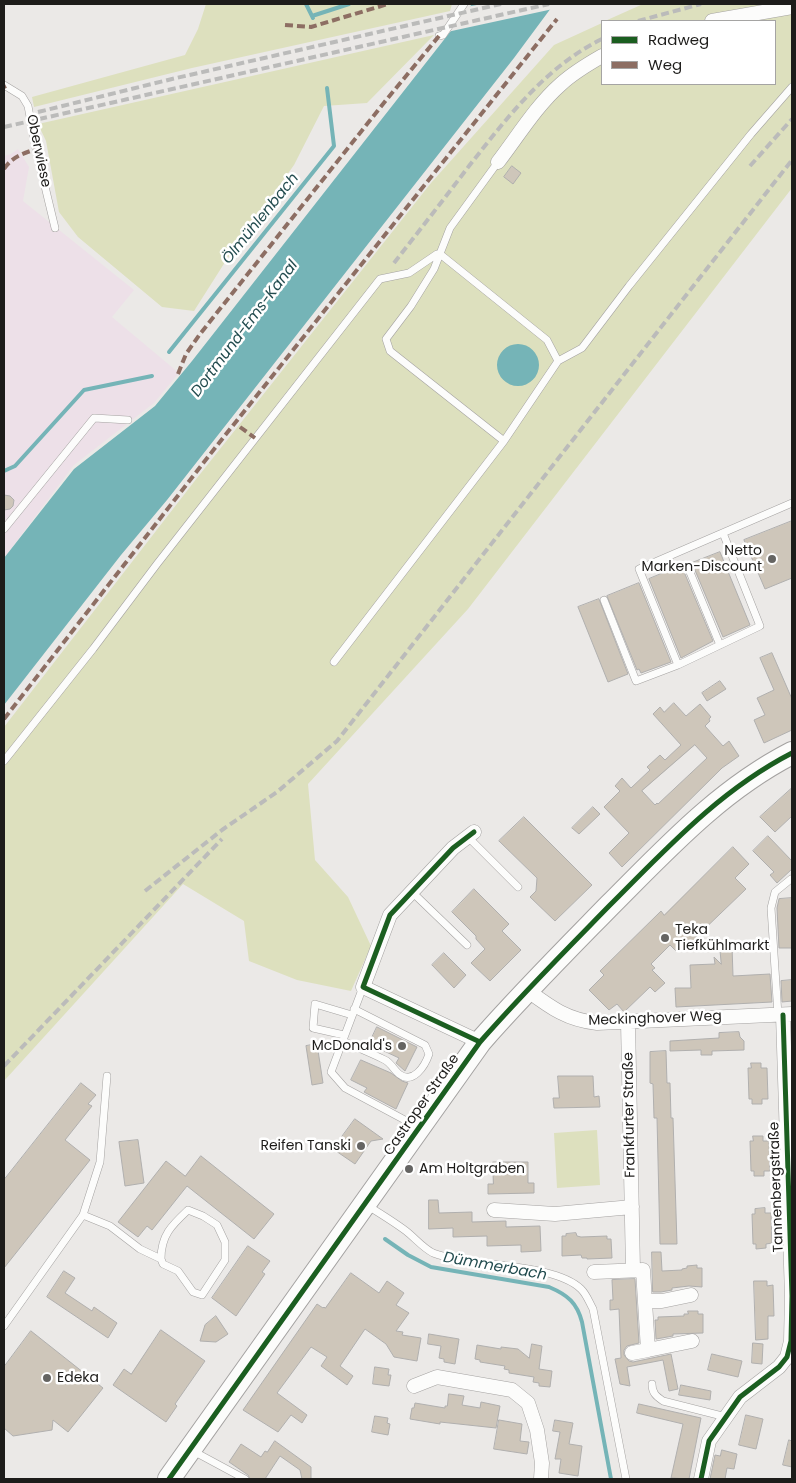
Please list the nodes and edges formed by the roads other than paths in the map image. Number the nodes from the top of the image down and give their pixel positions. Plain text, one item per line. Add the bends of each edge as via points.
1 (464, 4) edge
2 (792, 6) edge
3 (717, 20) edge
4 (439, 36) dead end
5 (601, 57) edge
6 (4, 84) edge
7 (792, 87) edge
8 (498, 162) joint
9 (55, 228) dead end
10 (440, 254) junction
11 (558, 361) junction
12 (128, 420) dead end
13 (504, 442) junction
14 (792, 504) edge
15 (4, 529) edge
16 (723, 533) junction
17 (686, 565) dead end
18 (604, 600) dead end
19 (720, 645) junction
20 (334, 662) dead end
21 (678, 666) junction
22 (792, 753) edge
23 (4, 761) edge
24 (471, 834) joint
25 (791, 879) dead end
26 (518, 887) dead end
27 (412, 892) junction
28 (467, 945) dead end
29 (363, 987) junction
30 (526, 990) junction
31 (353, 1012) junction
32 (784, 1015) edge
33 (628, 1022) junction
34 (343, 1038) junction
35 (480, 1042) junction
36 (106, 1076) dead end
37 (418, 1128) junction
38 (366, 1204) junction
39 (632, 1207) junction
40 (494, 1210) dead end
41 (83, 1214) junction
42 (161, 1258) junction
43 (633, 1270) junction
44 (594, 1272) dead end
45 (691, 1295) dead end
46 (792, 1296) edge
47 (645, 1301) junction
48 (4, 1326) edge
49 (692, 1341) dead end
50 (648, 1350) junction
51 (632, 1353) dead end
52 (790, 1358) edge
53 (652, 1384) dead end
54 (414, 1386) dead end
55 (726, 1417) junction
56 (190, 1450) junction
57 (169, 1479) edge
58 (244, 1479) edge
59 (541, 1479) edge
60 (626, 1479) edge
61 (701, 1479) edge

1 - 4 lane via 443,35
2 - 3 street
5 - 8 street via 561,84 539,107
6 - 9 lane, Oberwiese via 22,96 28,106
7 - 11 lane via 738,150 582,348
8 - 10 lane via 450,228
10 - 11 lane via 547,340
10 - 13 lane via 412,306 386,338 390,351
10 - 23 lane via 408,273 380,279
11 - 13 lane
12 - 15 lane via 94,418
13 - 20 lane
14 - 16 lane
16 - 19 lane via 760,626
16 - 21 lane via 638,569
17 - 19 lane
18 - 21 lane via 636,681
19 - 21 lane
22 - 30 main road, Castroper Straße via 769,765 700,816
24 - 26 lane
24 - 27 street via 453,848
25 - 32 lane via 775,892 771,908
27 - 28 lane
27 - 29 street via 390,915
29 - 31 lane
29 - 35 street
30 - 33 street, Meckinghover Weg via 554,1010 580,1021
30 - 35 main road, Castroper Straße
31 - 34 lane
31 - 34 lane via 315,1004 313,1028
31 - 34 lane via 414,1038 424,1045 429,1054 426,1062 418,1074 401,1076 388,1062
32 - 33 street, Meckinghover Weg
32 - 46 street, Tannenbergstraße
33 - 39 street, Frankfurter Straße
34 - 37 lane via 331,1072 345,1088
35 - 37 main road, Castroper Straße
36 - 41 lane via 100,1162
37 - 38 main road, Castroper Straße
38 - 56 main road, Castroper Straße
38 - 60 lane via 430,1251 447,1258 556,1276 580,1288 593,1309
39 - 40 street via 555,1214
39 - 43 street, Frankfurter Straße
41 - 42 lane via 110,1226 140,1249
41 - 48 lane
42 - 42 lane via 163,1264 178,1270 193,1292 202,1295 225,1260 226,1242 217,1225 188,1210 170,1228
43 - 44 street
43 - 47 street via 643,1270
45 - 47 street
46 - 52 street, Tannenbergstraße
47 - 50 street
49 - 50 street
50 - 51 street
52 - 55 street via 740,1397
53 - 55 lane via 652,1390 663,1401
54 - 59 street via 437,1377 512,1390 528,1403 538,1430
55 - 61 street via 709,1441
56 - 57 main road, Castroper Straße
56 - 58 lane

